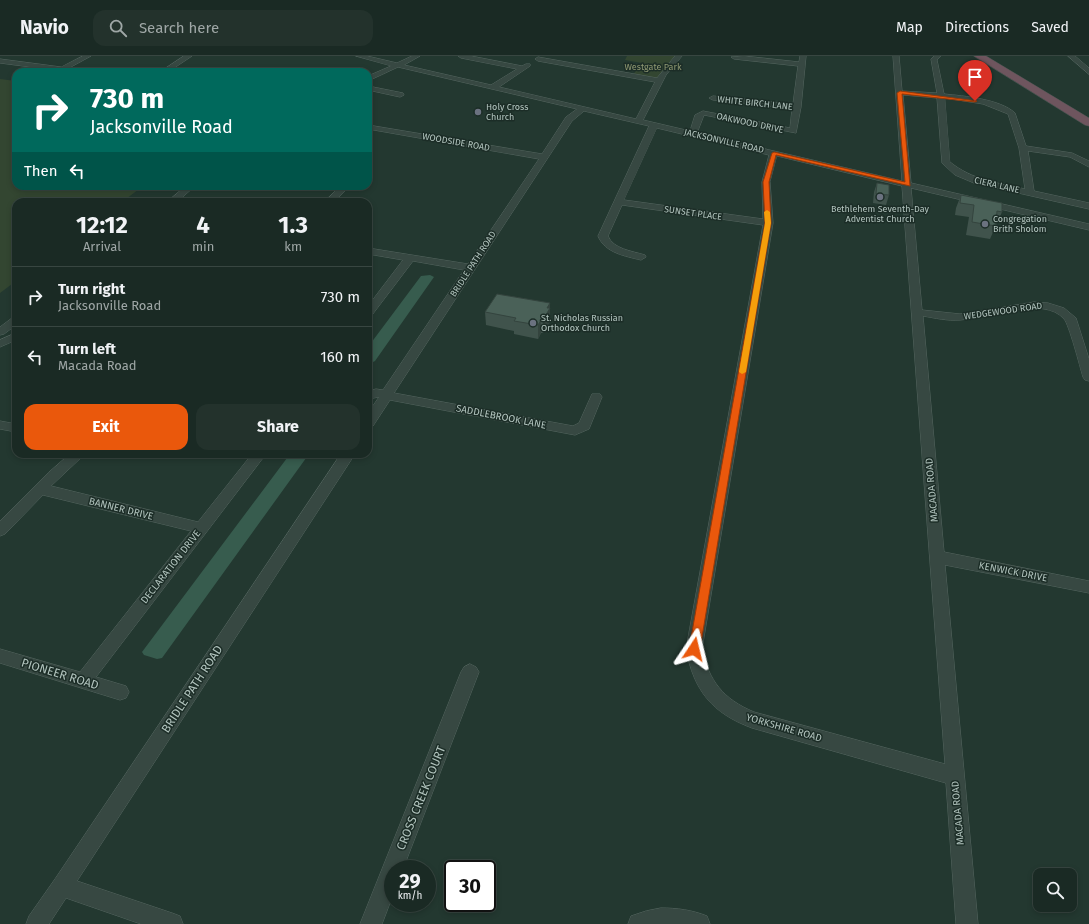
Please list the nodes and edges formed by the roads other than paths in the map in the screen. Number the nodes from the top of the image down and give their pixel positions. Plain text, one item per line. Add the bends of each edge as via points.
1 (14, 56) edge
2 (88, 56) edge
3 (189, 56) edge
4 (359, 56) edge
5 (417, 56) edge
6 (461, 56) edge
7 (679, 56) edge
8 (896, 56) edge
9 (938, 56) edge
10 (979, 56) edge
11 (986, 56) edge
12 (993, 56) edge
13 (1071, 56) edge
14 (1079, 56) edge
15 (539, 57) edge
16 (734, 57) dead end
17 (803, 60) edge
18 (1, 61) edge
19 (398, 65) junction
20 (1089, 66) edge
21 (54, 68) edge
22 (64, 68) edge
23 (170, 68) edge
24 (524, 68) junction
25 (1089, 72) edge
26 (372, 77) edge
27 (660, 80) junction
28 (493, 87) junction
29 (372, 89) edge
30 (900, 93) junction
31 (400, 95) dead end
32 (941, 96) junction
33 (712, 98) dead end
34 (797, 107) junction
35 (583, 108) junction
36 (1089, 116) edge
37 (639, 121) junction
38 (1089, 122) edge
39 (654, 125) junction
40 (372, 128) edge
41 (693, 134) junction
42 (1023, 148) junction
43 (774, 153) junction
44 (544, 158) junction
45 (1089, 164) edge
46 (908, 184) junction
47 (186, 190) edge
48 (342, 190) edge
49 (1030, 192) junction
50 (177, 198) edge
51 (334, 198) edge
52 (618, 202) junction
53 (1089, 206) edge
54 (768, 223) junction
55 (1089, 227) edge
56 (372, 252) edge
57 (641, 257) dead end
58 (410, 258) junction
59 (471, 268) junction
60 (372, 308) edge
61 (917, 312) junction
62 (12, 323) edge
63 (0, 332) edge
64 (12, 338) edge
65 (0, 344) edge
66 (1089, 377) edge
67 (375, 392) edge
68 (596, 398) dead end
69 (372, 405) edge
70 (0, 424) edge
71 (12, 427) edge
72 (61, 458) edge
73 (74, 458) edge
74 (256, 458) edge
75 (345, 458) edge
76 (53, 476) junction
77 (42, 489) junction
78 (201, 528) junction
79 (0, 530) edge
80 (937, 557) junction
81 (1089, 587) edge
82 (0, 656) edge
83 (470, 672) dead end
84 (83, 681) junction
85 (120, 692) dead end
86 (955, 776) junction
87 (62, 886) junction
88 (36, 924) edge
89 (172, 924) edge
90 (371, 924) edge
91 (639, 924) edge
92 (699, 924) edge
93 (967, 924) edge

1 - 18 street
2 - 22 street
3 - 23 street
4 - 19 street, JACKSONVILLE ROAD
5 - 19 street
6 - 24 street
7 - 27 street
8 - 30 street, MACADA ROAD
9 - 32 street, CIERA LANE via 934,59
10 - 38 highway
11 - 38 highway
12 - 36 highway
13 - 25 street
14 - 20 street
15 - 24 street
15 - 27 street
16 - 17 street
17 - 34 street, OAKWOOD DRIVE
18 - 21 street
19 - 26 street
19 - 28 street, JACKSONVILLE ROAD
24 - 28 street
27 - 37 street
28 - 35 street, JACKSONVILLE ROAD
29 - 31 street
30 - 32 street
30 - 46 street, MACADA ROAD
32 - 42 street via 989,103 1011,113
32 - 49 street, CIERA LANE via 946,163 958,173 976,181
33 - 34 street, WHITE BIRCH LANE
34 - 41 street, OAKWOOD DRIVE via 794,131 702,113
35 - 37 street, JACKSONVILLE ROAD
35 - 44 street, BRIDLE PATH ROAD via 569,119
37 - 39 street, JACKSONVILLE ROAD
39 - 41 street, JACKSONVILLE ROAD
39 - 52 street
40 - 44 street, WOODSIDE ROAD
41 - 43 street, JACKSONVILLE ROAD
42 - 45 street via 1072,155
42 - 49 street
43 - 46 street, JACKSONVILLE ROAD
43 - 54 street, YORKSHIRE ROAD via 766,182
44 - 59 street, BRIDLE PATH ROAD
46 - 55 street, JACKSONVILLE ROAD
46 - 61 street, MACADA ROAD
47 - 50 street
48 - 51 street
49 - 53 street, CIERA LANE
52 - 54 street, SUNSET PLACE
52 - 57 street via 605,229 604,241 608,245
54 - 86 street, YORKSHIRE ROAD via 694,649 699,673 719,701 745,718
56 - 58 street
58 - 59 street
58 - 60 street
59 - 67 street, BRIDLE PATH ROAD
61 - 66 street, WEDGEWOOD ROAD via 958,317 1036,305 1054,307 1065,312 1070,318
61 - 80 street, MACADA ROAD
62 - 63 street
64 - 65 street
67 - 68 street, SADDLEBROOK LANE via 575,431 584,426
67 - 69 street, BRIDLE PATH ROAD
70 - 71 street
72 - 76 street via 52,472
73 - 76 street
74 - 78 street, DECLARATION DRIVE
75 - 87 street, BRIDLE PATH ROAD
76 - 77 street
77 - 78 street, BANNER DRIVE
77 - 79 street
78 - 84 street, DECLARATION DRIVE
80 - 81 street, KENWICK DRIVE
80 - 86 street, MACADA ROAD
82 - 84 street, PIONEER ROAD
83 - 90 street, CROSS CREEK COURT
84 - 85 street, PIONEER ROAD
86 - 93 street, MACADA ROAD
87 - 88 street, BRIDLE PATH ROAD
87 - 89 street
91 - 92 street via 657,919 674,919

